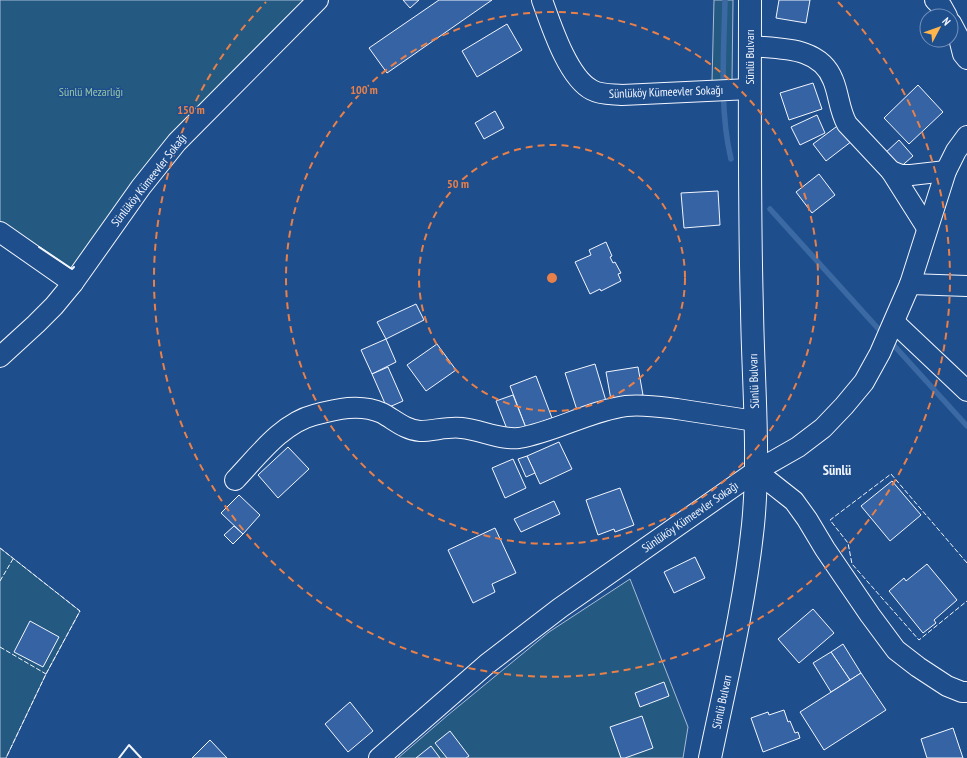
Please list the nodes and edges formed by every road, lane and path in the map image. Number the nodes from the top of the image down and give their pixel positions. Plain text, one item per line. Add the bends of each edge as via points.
1 (318, 0) edge
2 (542, 0) edge
3 (750, 0) edge
4 (935, 0) edge
5 (943, 8) edge
6 (959, 28) edge
7 (750, 46) junction
8 (967, 59) edge
9 (750, 89) junction
10 (967, 136) edge
11 (890, 171) junction
12 (946, 171) junction
13 (927, 228) junction
14 (0, 232) edge
15 (73, 283) junction
16 (910, 284) junction
17 (959, 285) edge
18 (967, 299) edge
19 (894, 322) junction
20 (0, 356) edge
21 (967, 391) edge
22 (755, 422) junction
23 (756, 471) junction
24 (235, 480) dead end
25 (967, 692) edge
26 (379, 758) edge
27 (710, 758) edge

1 - 15 street, Sünlüköy Kümeevler Sokağı via 177,142 141,187
2 - 9 street, Sünlüköy Kümeevler Sokağı via 564,55 584,85 593,91 622,95
3 - 7 main road, Sünlü Bulvarı
4 - 5 street
6 - 8 street via 963,54
7 - 9 main road, Sünlü Bulvarı
7 - 11 street via 801,51 824,64 833,79 847,124
9 - 22 main road, Sünlü Bulvarı via 750,238
10 - 12 street, Sünlüköy Kümeevler Sokağı
11 - 12 street via 901,175
11 - 13 street
12 - 13 street, Sünlüköy Kümeevler Sokağı
13 - 16 street, Sünlüköy Kümeevler Sokağı
14 - 15 street
15 - 20 street, Sünlüköy Kümeevler Sokağı via 36,324
16 - 17 street
16 - 19 street, Sünlüköy Kümeevler Sokağı
17 - 18 street
19 - 21 street
19 - 23 street, Sünlüköy Kümeevler Sokağı via 864,382 844,406 823,428 798,447
22 - 23 main road, Sünlü Bulvarı
22 - 24 street via 640,405 586,416 534,434 509,438 462,428 447,427 419,431 408,429 381,413 365,408 350,408 312,416 293,424
23 - 25 street via 794,501 896,650 947,686
23 - 26 street, Sünlüköy Kümeevler Sokağı via 560,608 487,664
23 - 27 main road, Sünlü Bulvarı via 747,571

